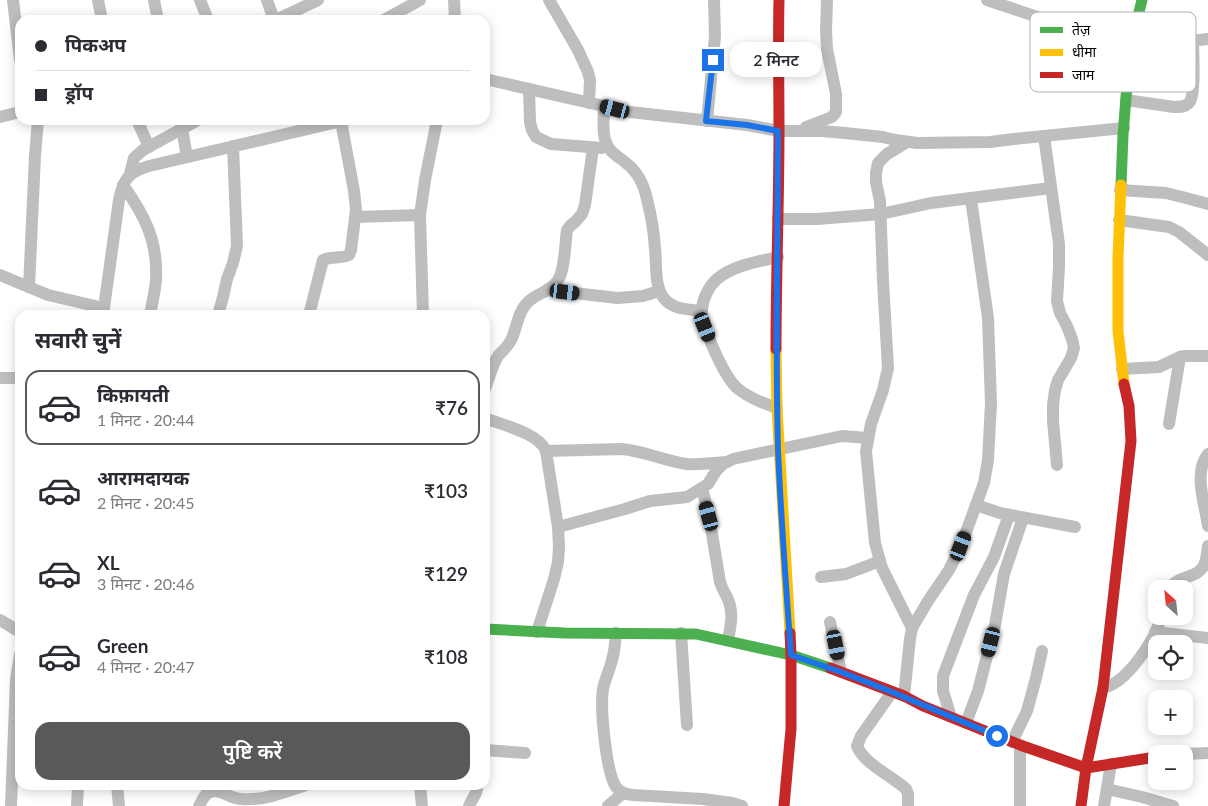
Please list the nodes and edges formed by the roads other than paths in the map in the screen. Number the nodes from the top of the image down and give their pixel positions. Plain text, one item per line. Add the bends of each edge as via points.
1 (13, 0) edge
2 (98, 0) edge
3 (154, 0) edge
4 (200, 0) edge
5 (267, 0) edge
6 (318, 0) edge
7 (420, 0) edge
8 (454, 0) edge
9 (549, 0) edge
10 (714, 0) edge
11 (779, 0) edge
12 (827, 0) edge
13 (987, 0) edge
14 (1030, 14) edge
15 (101, 15) edge
16 (157, 15) edge
17 (206, 15) edge
18 (273, 15) edge
19 (286, 15) edge
20 (393, 15) edge
21 (455, 15) edge
22 (15, 17) edge
23 (490, 80) edge
24 (529, 89) junction
25 (1127, 92) edge
26 (1193, 92) edge
27 (1126, 100) junction
28 (590, 103) junction
29 (604, 106) junction
30 (15, 113) edge
31 (0, 117) edge
32 (706, 121) junction
33 (38, 125) edge
34 (139, 125) edge
35 (180, 125) edge
36 (181, 125) edge
37 (325, 125) edge
38 (344, 125) edge
39 (436, 125) edge
40 (1124, 128) junction
41 (778, 131) junction
42 (797, 131) junction
43 (1044, 136) junction
44 (907, 142) junction
45 (233, 146) junction
46 (149, 147) junction
47 (593, 148) junction
48 (608, 148) junction
49 (188, 157) junction
50 (127, 180) junction
51 (1051, 188) junction
52 (1120, 190) junction
53 (971, 198) junction
54 (1208, 204) edge
55 (881, 214) junction
56 (420, 215) junction
57 (355, 217) junction
58 (778, 219) junction
59 (1119, 220) junction
60 (1208, 255) edge
61 (778, 257) junction
62 (0, 275) edge
63 (29, 288) junction
64 (547, 290) junction
65 (659, 291) junction
66 (97, 310) edge
67 (104, 310) edge
68 (151, 310) edge
69 (219, 310) edge
70 (310, 310) edge
71 (423, 310) edge
72 (702, 311) junction
73 (1180, 356) junction
74 (1208, 356) edge
75 (1122, 369) junction
76 (490, 375) edge
77 (0, 378) edge
78 (15, 378) edge
79 (778, 408) junction
80 (490, 420) edge
81 (1169, 424) dead end
82 (868, 438) junction
83 (778, 450) junction
84 (546, 451) junction
85 (1208, 454) edge
86 (728, 462) junction
87 (1057, 465) dead end
88 (702, 488) junction
89 (976, 505) junction
90 (1009, 515) junction
91 (1023, 518) junction
92 (1207, 519) edge
93 (558, 527) junction
94 (1075, 528) dead end
95 (1208, 546) edge
96 (880, 561) junction
97 (1204, 573) edge
98 (821, 577) dead end
99 (1178, 580) edge
100 (0, 620) edge
101 (830, 622) dead end
102 (1158, 625) edge
103 (912, 628) junction
104 (15, 629) edge
105 (490, 629) edge
106 (537, 632) junction
107 (1155, 632) junction
108 (616, 633) junction
109 (681, 633) junction
110 (1208, 638) edge
111 (728, 640) junction
112 (1042, 651) dead end
113 (791, 655) junction
114 (841, 672) junction
115 (1103, 688) junction
116 (898, 694) junction
117 (15, 704) edge
118 (951, 717) junction
119 (966, 723) junction
120 (687, 725) dead end
121 (1016, 744) junction
122 (490, 750) edge
123 (525, 753) dead end
124 (1208, 753) edge
125 (1193, 754) edge
126 (1148, 758) edge
127 (1111, 764) junction
128 (1086, 768) junction
129 (1107, 789) junction
130 (78, 790) edge
131 (117, 790) edge
132 (210, 790) edge
133 (214, 790) edge
134 (297, 790) edge
135 (420, 790) edge
136 (477, 790) edge
137 (623, 793) junction
138 (280, 800) edge
139 (640, 801) edge
140 (783, 805) edge
141 (11, 806) edge
142 (77, 806) edge
143 (119, 806) edge
144 (200, 806) edge
145 (422, 806) edge
146 (469, 806) edge
147 (608, 806) edge
148 (742, 806) edge
149 (908, 806) edge
150 (1020, 806) edge
151 (1081, 806) edge
152 (1104, 806) edge
153 (1173, 806) edge

1 - 22 street
2 - 15 street
3 - 16 street
4 - 17 street
5 - 18 street
6 - 19 street
7 - 20 street
8 - 21 street
9 - 28 street via 588,72
10 - 32 street via 716,24
11 - 41 street
12 - 42 street via 827,49 836,94 836,112 826,120
13 - 14 street
23 - 24 street
24 - 28 street
24 - 47 street via 530,122 536,138 551,144
25 - 27 street
26 - 27 street via 1190,102 1182,107
27 - 40 street
28 - 29 street
29 - 32 street
29 - 48 street
30 - 31 street
32 - 41 street
33 - 63 street
34 - 46 street
35 - 46 street
36 - 49 street
37 - 45 street
38 - 57 street via 356,201
39 - 56 street
40 - 43 street
40 - 52 street
41 - 42 street
41 - 58 street
42 - 44 street via 845,132
43 - 44 street via 990,142
43 - 51 street
44 - 55 street via 878,163 876,182
45 - 49 street
45 - 69 street via 237,246
46 - 50 street via 134,158
47 - 48 street
47 - 64 street via 585,205 582,214 567,230 559,279
48 - 65 street via 639,176 647,198
49 - 50 street via 139,169
50 - 67 street via 121,191
50 - 68 street via 146,220 154,249 156,282
51 - 53 street
51 - 87 street via 1059,244 1057,302 1074,348 1055,390 1053,421
52 - 54 street via 1166,193
52 - 59 street
53 - 55 street
53 - 89 street via 988,318 991,403 988,460
55 - 58 street
55 - 82 street via 888,368
56 - 57 street
56 - 71 street
57 - 70 street via 349,255 323,260
58 - 61 street
59 - 60 street via 1169,227
59 - 75 street via 1117,312
61 - 72 street via 746,264 716,280 703,301
61 - 79 street
62 - 63 street
63 - 66 street
64 - 65 street via 618,298
64 - 76 street via 523,308 513,338 501,352
65 - 72 street via 671,305
72 - 79 street via 720,362 736,387 758,402
73 - 74 street
73 - 75 street via 1159,367
73 - 81 street
75 - 115 street via 1132,441
77 - 78 street
79 - 83 street
80 - 84 street via 529,436 544,445
82 - 83 street via 842,436
82 - 96 street via 867,463 875,543
83 - 86 street
83 - 113 street
84 - 86 street via 622,449 689,464
84 - 93 street
85 - 92 street via 1200,476
86 - 88 street
88 - 93 street via 687,497 650,501
88 - 111 street via 718,573 731,614
89 - 90 street
89 - 103 street via 949,570
90 - 91 street
90 - 118 street via 942,676
91 - 94 street
91 - 119 street via 1004,574 995,626
93 - 106 street via 558,562
95 - 97 street
96 - 98 street via 846,574
96 - 103 street
97 - 99 street
100 - 104 street
101 - 114 street
102 - 107 street
103 - 116 street
105 - 106 street
106 - 108 street
107 - 110 street
107 - 115 street via 1139,660 1123,678
108 - 109 street
108 - 137 street via 612,661 603,687 602,714 607,758 614,783
109 - 111 street
109 - 120 street
111 - 113 street
112 - 121 street
113 - 114 street
113 - 140 street via 790,729
114 - 116 street
115 - 128 street
116 - 118 street
116 - 149 street via 861,736 857,746 866,759 906,789
117 - 141 street
118 - 119 street
119 - 121 street
121 - 128 street
121 - 150 street
122 - 123 street
124 - 125 street
126 - 127 street
127 - 128 street
127 - 129 street
128 - 151 street
129 - 152 street
129 - 153 street
130 - 142 street
131 - 143 street
132 - 144 street
133 - 138 street via 236,799 270,797
134 - 138 street
135 - 145 street
136 - 146 street
137 - 139 street
137 - 147 street
139 - 148 street via 703,799

